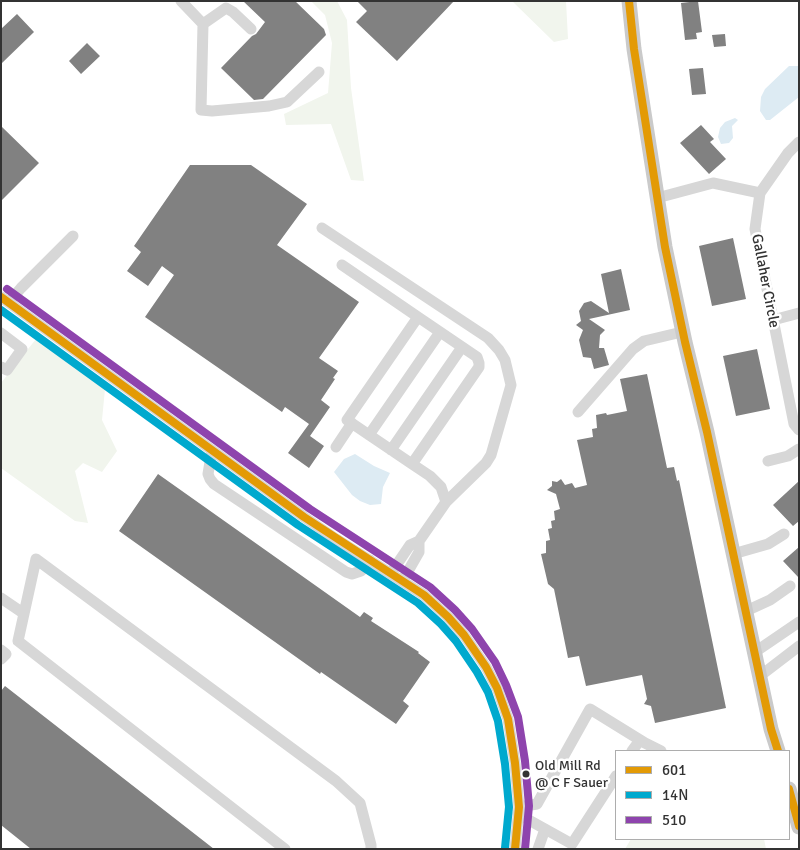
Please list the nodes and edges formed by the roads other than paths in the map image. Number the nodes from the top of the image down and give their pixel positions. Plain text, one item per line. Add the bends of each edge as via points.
1 (181, 1) edge
2 (628, 1) edge
3 (203, 24) junction
4 (251, 29) dead end
5 (319, 72) dead end
6 (799, 142) edge
7 (760, 193) junction
8 (657, 198) junction
9 (322, 228) dead end
10 (73, 236) dead end
11 (342, 265) dead end
12 (5, 300) edge
13 (799, 313) edge
14 (418, 317) junction
15 (772, 320) junction
16 (440, 332) junction
17 (682, 332) junction
18 (1, 333) edge
19 (462, 347) junction
20 (1, 367) edge
21 (578, 412) dead end
22 (352, 423) junction
23 (799, 430) edge
24 (369, 435) junction
25 (336, 447) dead end
26 (799, 448) edge
27 (212, 450) junction
28 (391, 450) junction
29 (768, 461) dead end
30 (412, 464) junction
31 (446, 502) junction
32 (784, 534) dead end
33 (419, 541) junction
34 (733, 554) junction
35 (370, 560) junction
36 (391, 573) junction
37 (403, 580) junction
38 (790, 586) dead end
39 (1, 598) edge
40 (746, 611) junction
41 (23, 613) junction
42 (799, 622) edge
43 (799, 646) edge
44 (1, 650) edge
45 (755, 652) junction
46 (1, 659) edge
47 (760, 676) junction
48 (640, 740) junction
49 (633, 750) edge
50 (659, 750) edge
51 (778, 750) edge
52 (615, 778) edge
53 (790, 793) edge
54 (518, 811) junction
55 (799, 827) edge
56 (545, 829) junction
57 (576, 846) edge
58 (284, 849) edge
59 (371, 849) edge
60 (515, 849) edge
61 (538, 849) edge

1 - 3 street
2 - 8 main road
3 - 4 street via 226,8
3 - 5 street via 201,110 287,102
6 - 7 street, Gallaher Circle via 788,152
7 - 8 street via 713,183
7 - 15 street, Gallaher Circle via 755,228
8 - 17 main road
9 - 31 street via 488,338 505,360 511,381 510,392 491,455 486,464
10 - 12 street
11 - 14 street
12 - 27 street
13 - 15 street
14 - 16 street
14 - 22 street via 347,420
15 - 23 street, Gallaher Circle via 794,424
16 - 19 street
16 - 24 street
17 - 21 street via 644,340 608,375
17 - 34 main road
18 - 20 street via 22,349 7,370
19 - 28 street
19 - 30 street via 477,357 478,367
22 - 24 street
22 - 25 street
24 - 28 street
26 - 29 street via 788,456
27 - 35 street
27 - 35 street via 208,474 214,484 346,572 361,571
28 - 30 street
30 - 31 street via 437,482
31 - 33 street
32 - 34 street via 768,544
33 - 36 street via 410,545
33 - 37 street via 419,552
34 - 40 main road
35 - 36 street
36 - 37 street
37 - 54 street via 448,617 492,677 508,719
38 - 40 street
39 - 41 street
40 - 45 main road
41 - 58 street via 18,641
41 - 59 street via 36,559 336,781 360,803
42 - 45 street
43 - 47 street
44 - 46 street via 6,654
45 - 47 main road
47 - 51 main road
48 - 49 street
48 - 50 street
48 - 54 street via 590,709 537,804
52 - 57 street
53 - 55 main road
54 - 56 street
54 - 60 street
56 - 57 street
56 - 61 street

